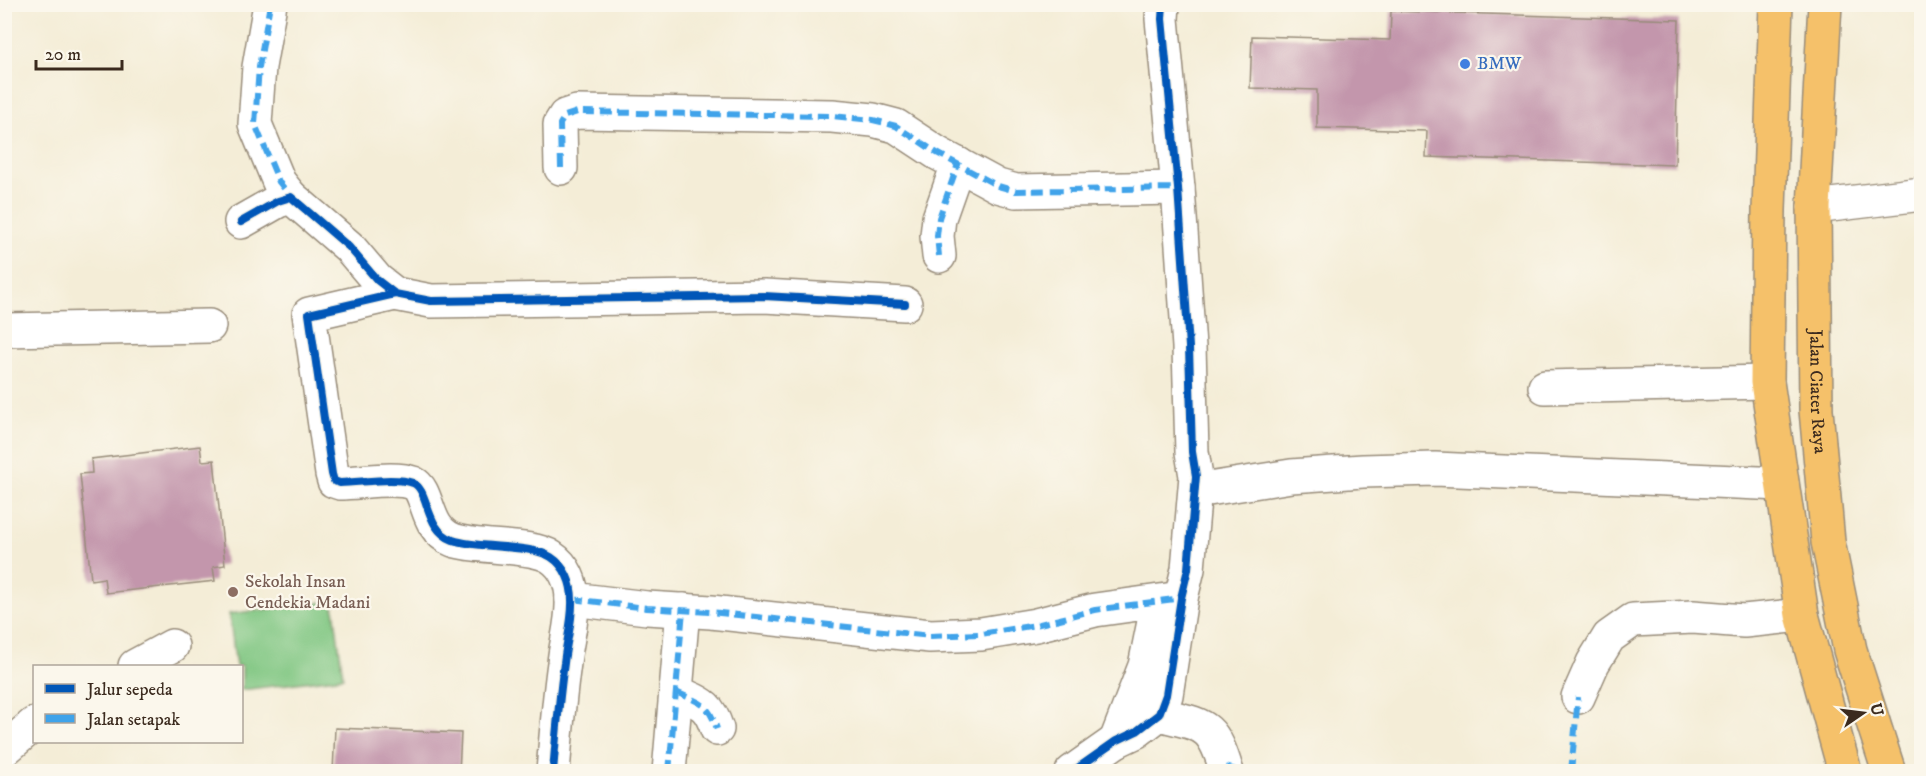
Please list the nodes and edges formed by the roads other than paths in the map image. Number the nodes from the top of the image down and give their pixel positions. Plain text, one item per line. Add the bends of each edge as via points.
1 (270, 4) edge
2 (1163, 4) edge
3 (1776, 4) edge
4 (1825, 4) edge
5 (958, 164) junction
6 (561, 168) dead end
7 (1178, 188) junction
8 (1922, 194) edge
9 (291, 197) junction
10 (1814, 207) junction
11 (241, 222) dead end
12 (939, 256) dead end
13 (395, 294) junction
14 (905, 304) dead end
15 (209, 326) dead end
16 (4, 330) edge
17 (1767, 382) junction
18 (1545, 387) dead end
19 (1782, 484) junction
20 (1196, 491) junction
21 (573, 599) junction
22 (1170, 600) junction
23 (683, 610) junction
24 (1802, 615) junction
25 (172, 646) dead end
26 (137, 665) edge
27 (676, 692) junction
28 (1578, 697) dead end
29 (1160, 714) junction
30 (33, 725) edge
31 (717, 729) dead end
32 (1116, 741) junction
33 (4, 750) edge
34 (553, 771) edge
35 (669, 771) edge
36 (1072, 771) edge
37 (1227, 771) edge
38 (1845, 771) edge
39 (1889, 771) edge

1 - 9 street via 259,67 255,124 279,182
2 - 7 street
3 - 17 main road
4 - 10 main road, Jalan Ciater Raya
5 - 6 street via 896,126 873,120 577,112 566,116 560,124
5 - 7 street via 998,186 1016,191
5 - 12 street via 939,218
7 - 20 street
8 - 10 street
9 - 11 street
9 - 13 street
10 - 39 main road, Jalan Ciater Raya via 1816,411 1828,542 1850,650
13 - 14 street via 451,302 764,296
13 - 21 street via 309,314 334,481 412,483 419,487 432,523 442,533 452,540 480,546 550,556 565,570
15 - 16 street
17 - 18 street
17 - 19 main road
19 - 20 street via 1435,470 1291,476
19 - 24 main road
20 - 22 street via 1188,568
21 - 23 street
21 - 34 street
22 - 23 street via 1095,610 981,634 930,636
22 - 29 street via 1166,695
22 - 32 street
23 - 27 street
24 - 28 street via 1744,621 1693,617 1633,620 1609,637
24 - 38 main road
25 - 26 street
27 - 31 street via 708,707
27 - 35 street
29 - 32 street
29 - 37 street via 1198,724 1211,732
30 - 33 street
32 - 36 street

